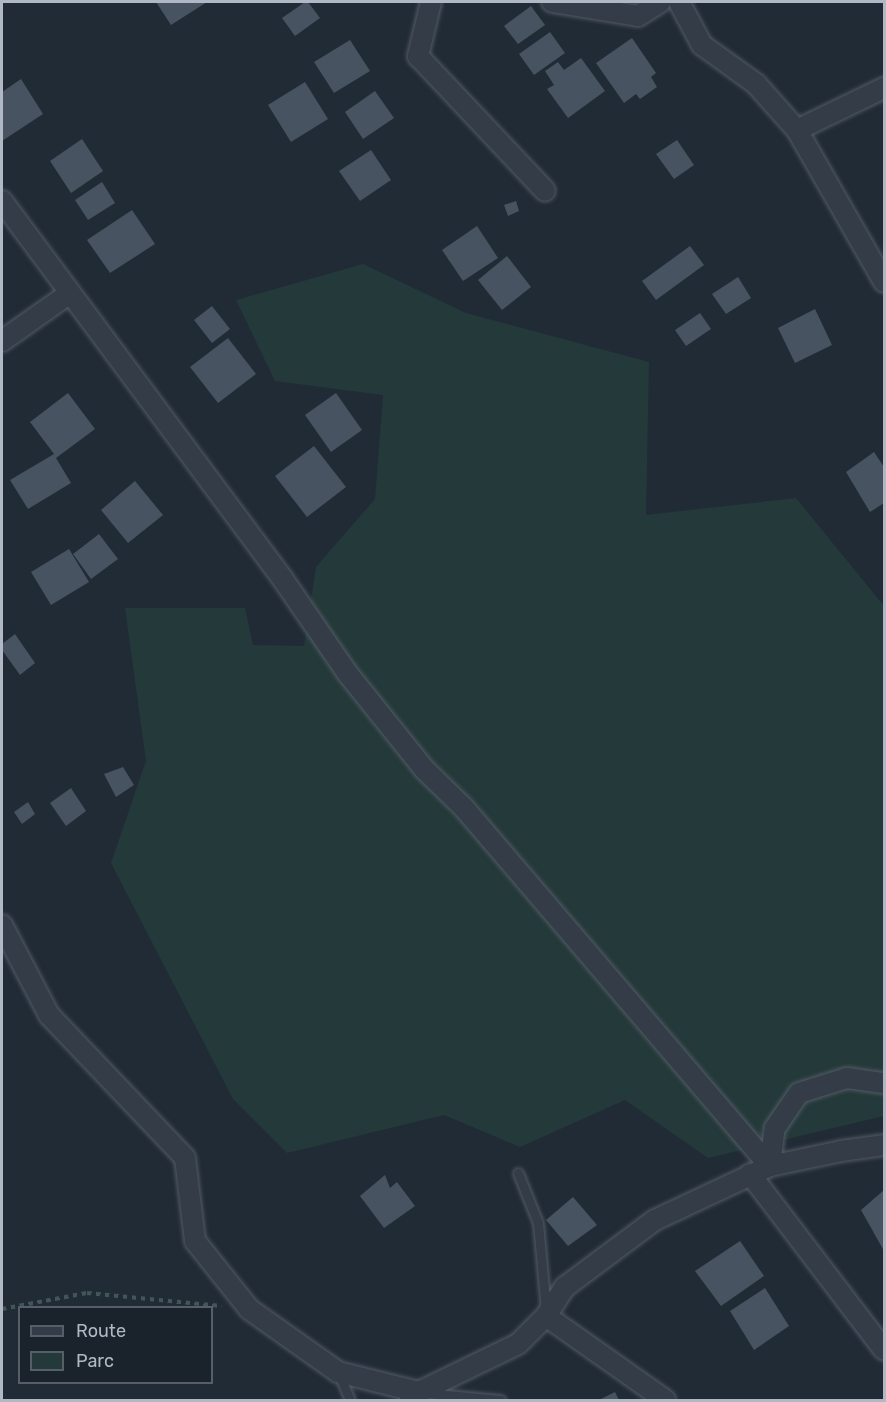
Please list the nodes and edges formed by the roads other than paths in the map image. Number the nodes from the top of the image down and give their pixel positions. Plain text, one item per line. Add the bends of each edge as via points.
1 (431, 2) edge
2 (552, 2) edge
3 (660, 2) edge
4 (679, 2) edge
5 (885, 88) edge
6 (797, 130) junction
7 (545, 191) dead end
8 (2, 201) edge
9 (885, 282) edge
10 (70, 292) junction
11 (2, 341) edge
12 (2, 925) edge
13 (885, 1083) edge
14 (885, 1145) edge
15 (770, 1166) junction
16 (518, 1173) dead end
17 (750, 1174) junction
18 (546, 1316) junction
19 (885, 1350) edge
20 (338, 1372) junction
21 (414, 1396) edge
22 (350, 1401) edge
23 (501, 1401) edge
24 (665, 1401) edge

1 - 7 street via 418,56
2 - 3 street via 638,16
4 - 6 street via 702,45 756,84
5 - 6 street
6 - 9 street
8 - 10 street
10 - 11 street
10 - 15 street via 301,602 348,674 425,770 464,808
12 - 20 street via 49,1015 185,1158 195,1241 249,1309
13 - 15 street via 847,1078 799,1093 776,1128
14 - 15 street
15 - 17 street
16 - 18 lane via 538,1223
17 - 18 street via 655,1220 565,1287
17 - 19 street
18 - 21 street via 518,1344
18 - 24 street
20 - 21 street
20 - 22 lane
21 - 23 lane

